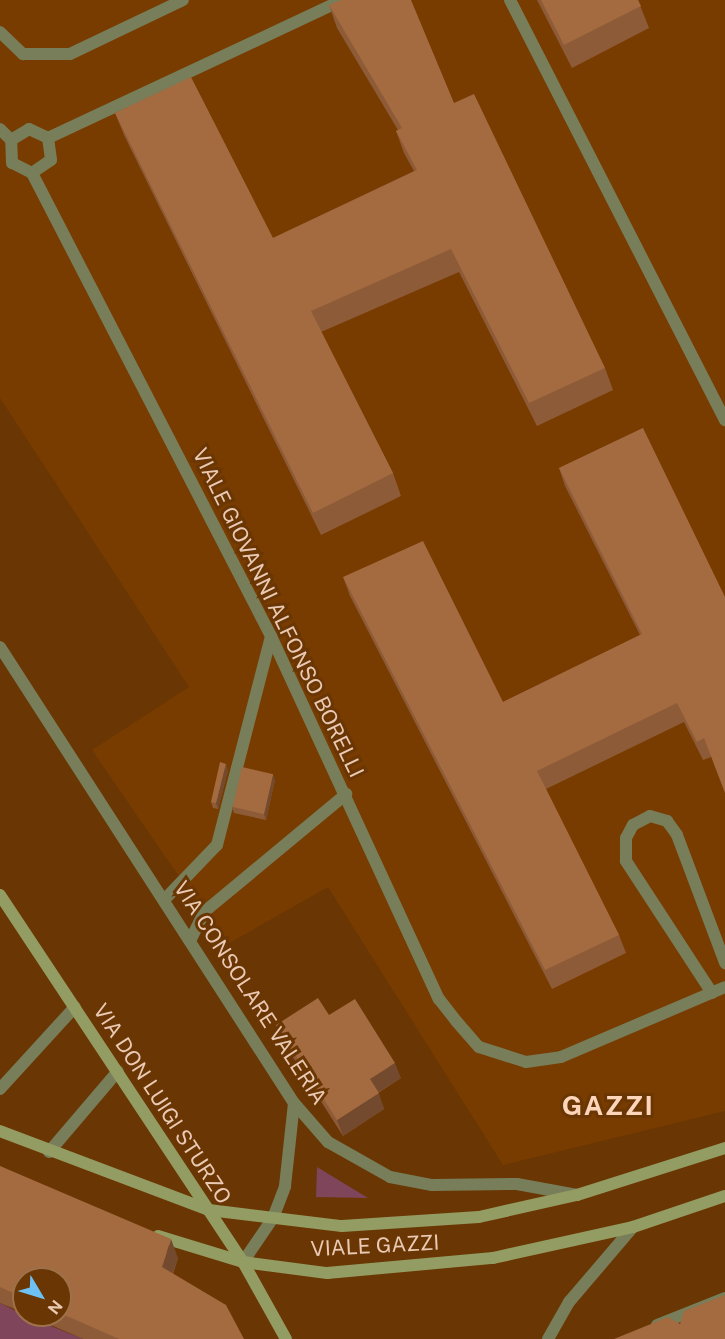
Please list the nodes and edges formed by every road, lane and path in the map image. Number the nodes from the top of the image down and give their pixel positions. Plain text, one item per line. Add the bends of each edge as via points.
1 (183, 0) edge
2 (342, 0) edge
3 (510, 0) edge
4 (0, 32) edge
5 (0, 129) edge
6 (48, 138) junction
7 (11, 140) junction
8 (32, 173) junction
9 (725, 420) edge
10 (271, 636) junction
11 (0, 647) edge
12 (346, 794) junction
13 (0, 894) edge
14 (165, 899) junction
15 (191, 939) junction
16 (725, 963) edge
17 (725, 987) edge
18 (712, 993) junction
19 (75, 1007) junction
20 (118, 1071) junction
21 (0, 1089) edge
22 (294, 1103) junction
23 (0, 1131) edge
24 (725, 1148) edge
25 (49, 1152) junction
26 (577, 1195) junction
27 (725, 1196) edge
28 (209, 1210) junction
29 (273, 1218) junction
30 (633, 1227) junction
31 (146, 1231) edge
32 (243, 1262) junction
33 (725, 1298) edge
34 (644, 1330) edge
35 (286, 1339) edge
36 (548, 1339) edge

1 - 4 street via 70,54 23,54
2 - 6 street
3 - 9 street
5 - 7 street
6 - 7 street via 29,129
6 - 8 street via 51,160
7 - 8 street via 12,163
8 - 10 street, VIALE GIOVANNI ALFONSO BORELLI
10 - 12 street, VIALE GIOVANNI ALFONSO BORELLI
10 - 14 street via 218,845
11 - 14 street, VIA CONSOLARE VALERIA
12 - 15 street via 204,912
12 - 18 street, VIALE GIOVANNI ALFONSO BORELLI via 439,999 479,1047 501,1058 526,1062 561,1057
13 - 19 main road, VIA DON LUIGI STURZO
14 - 15 street, VIA CONSOLARE VALERIA
15 - 22 street, VIA CONSOLARE VALERIA
16 - 18 street via 677,835 667,821 650,816 633,825 626,838 626,861
17 - 18 street
19 - 20 main road, VIA DON LUIGI STURZO
19 - 21 street
20 - 25 street
20 - 28 main road, VIA DON LUIGI STURZO
22 - 26 street, VIA CONSOLARE VALERIA via 328,1142 390,1177 432,1185 517,1184
22 - 29 street via 292,1158
23 - 25 main road, VIALE GAZZI
24 - 26 main road, VIALE GAZZI
25 - 28 main road, VIALE GAZZI
26 - 29 main road, VIALE GAZZI via 479,1217 423,1223 342,1226
27 - 30 main road, VIALE GAZZI
28 - 29 main road, VIALE GAZZI
28 - 32 main road, VIA DON LUIGI STURZO
29 - 32 street
30 - 32 main road, VIALE GAZZI via 493,1258 423,1265 327,1273
30 - 36 street via 569,1302
31 - 32 main road, VIALE GAZZI
32 - 35 main road, VIA DON LUIGI STURZO
33 - 34 street via 679,1323

